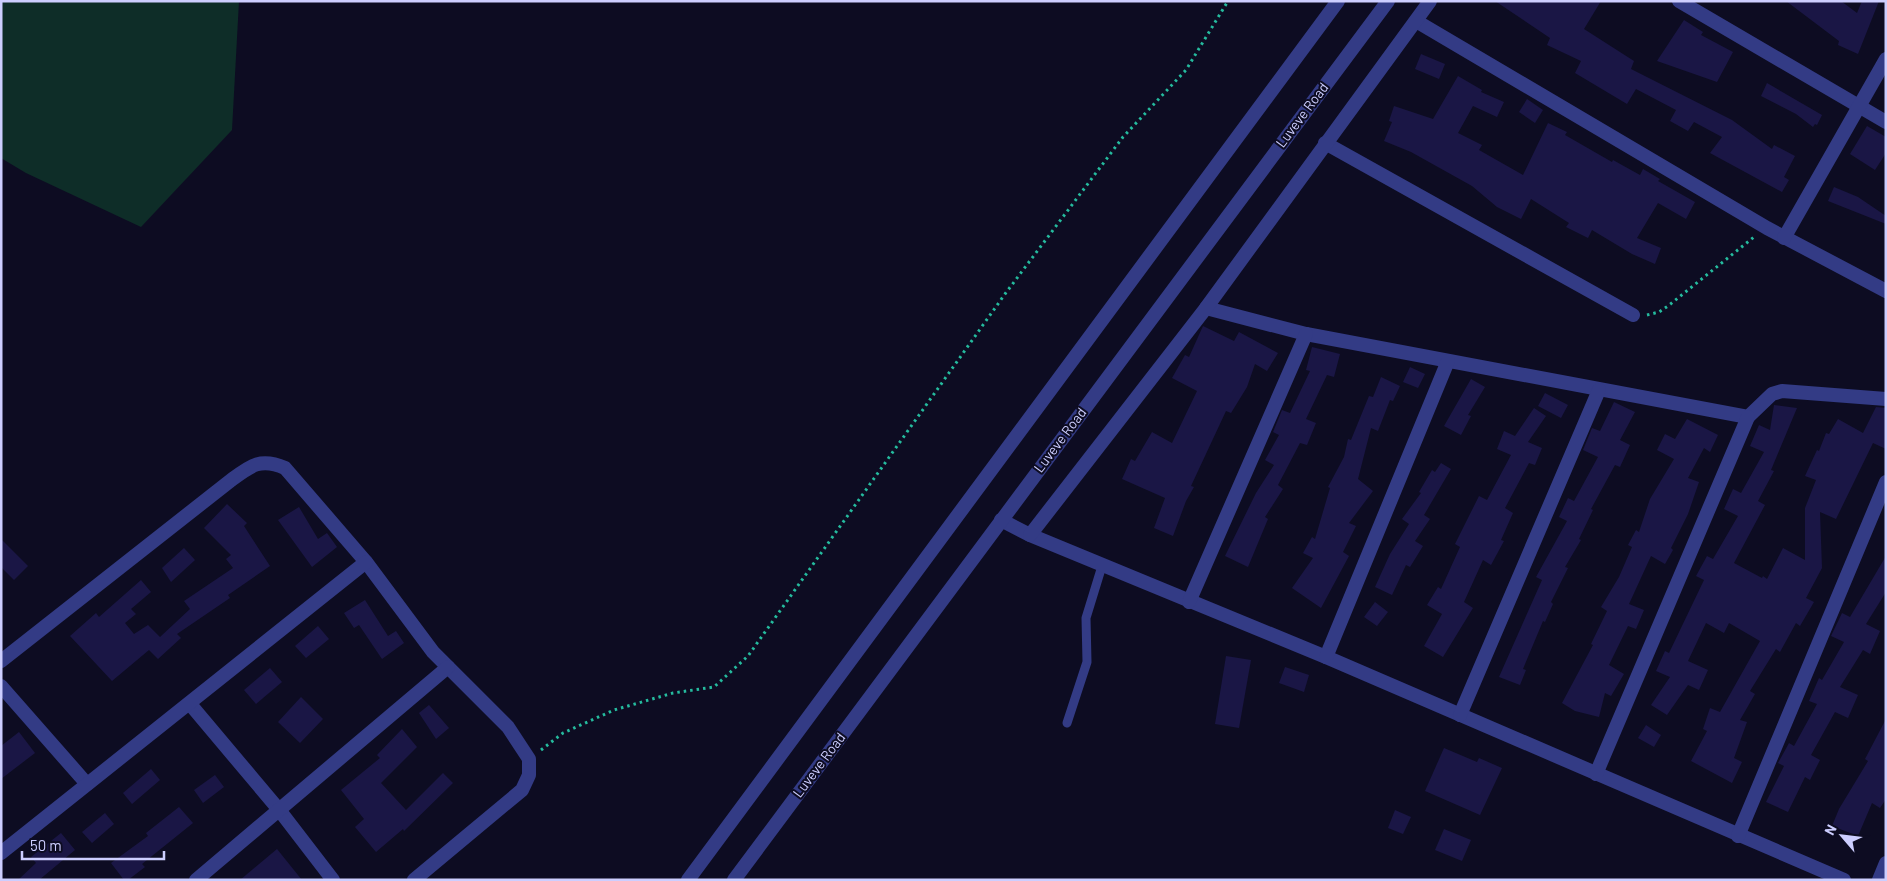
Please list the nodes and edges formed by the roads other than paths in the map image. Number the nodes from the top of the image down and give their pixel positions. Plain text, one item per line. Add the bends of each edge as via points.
1 (1338, 1) edge
2 (1388, 1) edge
3 (1430, 1) edge
4 (1679, 1) edge
5 (1416, 21) junction
6 (1886, 59) edge
7 (1859, 106) junction
8 (1886, 122) edge
9 (1325, 143) junction
10 (1784, 238) junction
11 (1886, 292) edge
12 (1206, 308) junction
13 (1633, 315) road end
14 (1306, 334) junction
15 (1448, 361) junction
16 (1599, 390) junction
17 (1886, 399) edge
18 (1748, 417) junction
19 (1886, 482) edge
20 (1001, 520) junction
21 (1030, 535) junction
22 (366, 562) junction
23 (1102, 566) junction
24 (1189, 602) junction
25 (1326, 657) junction
26 (1, 661) edge
27 (448, 667) junction
28 (1, 686) edge
29 (190, 704) junction
30 (1460, 715) junction
31 (1067, 724) dead end
32 (1596, 774) junction
33 (87, 784) junction
34 (280, 811) junction
35 (1738, 836) junction
36 (1, 853) edge
37 (1886, 863) edge
38 (196, 880) edge
39 (333, 880) edge
40 (414, 880) edge
41 (688, 880) edge
42 (734, 880) edge
43 (1844, 880) edge
44 (1878, 880) edge

1 - 41 street
2 - 20 street, Luveve Road
3 - 5 street
4 - 7 street
5 - 9 street
5 - 10 street
6 - 7 street
7 - 8 street
7 - 10 street
9 - 12 street
9 - 13 street
10 - 11 street
12 - 14 street
12 - 21 street
14 - 15 street
14 - 24 street
15 - 16 street
15 - 25 street
16 - 18 street
16 - 30 street
17 - 18 street via 1782,391 1772,394
18 - 32 street
19 - 35 street
20 - 21 street
20 - 42 street, Luveve Road
21 - 23 street
22 - 26 street via 285,468 273,463 254,464
22 - 27 street
22 - 29 street
23 - 24 street
23 - 31 lane via 1086,618 1087,662
24 - 25 street
25 - 30 street
27 - 34 street
27 - 40 street via 508,727 529,759 529,775 522,790
28 - 33 street
29 - 33 street
29 - 34 street
30 - 32 street
32 - 35 street
33 - 36 street
34 - 38 street
34 - 39 street
35 - 43 street
37 - 44 street

